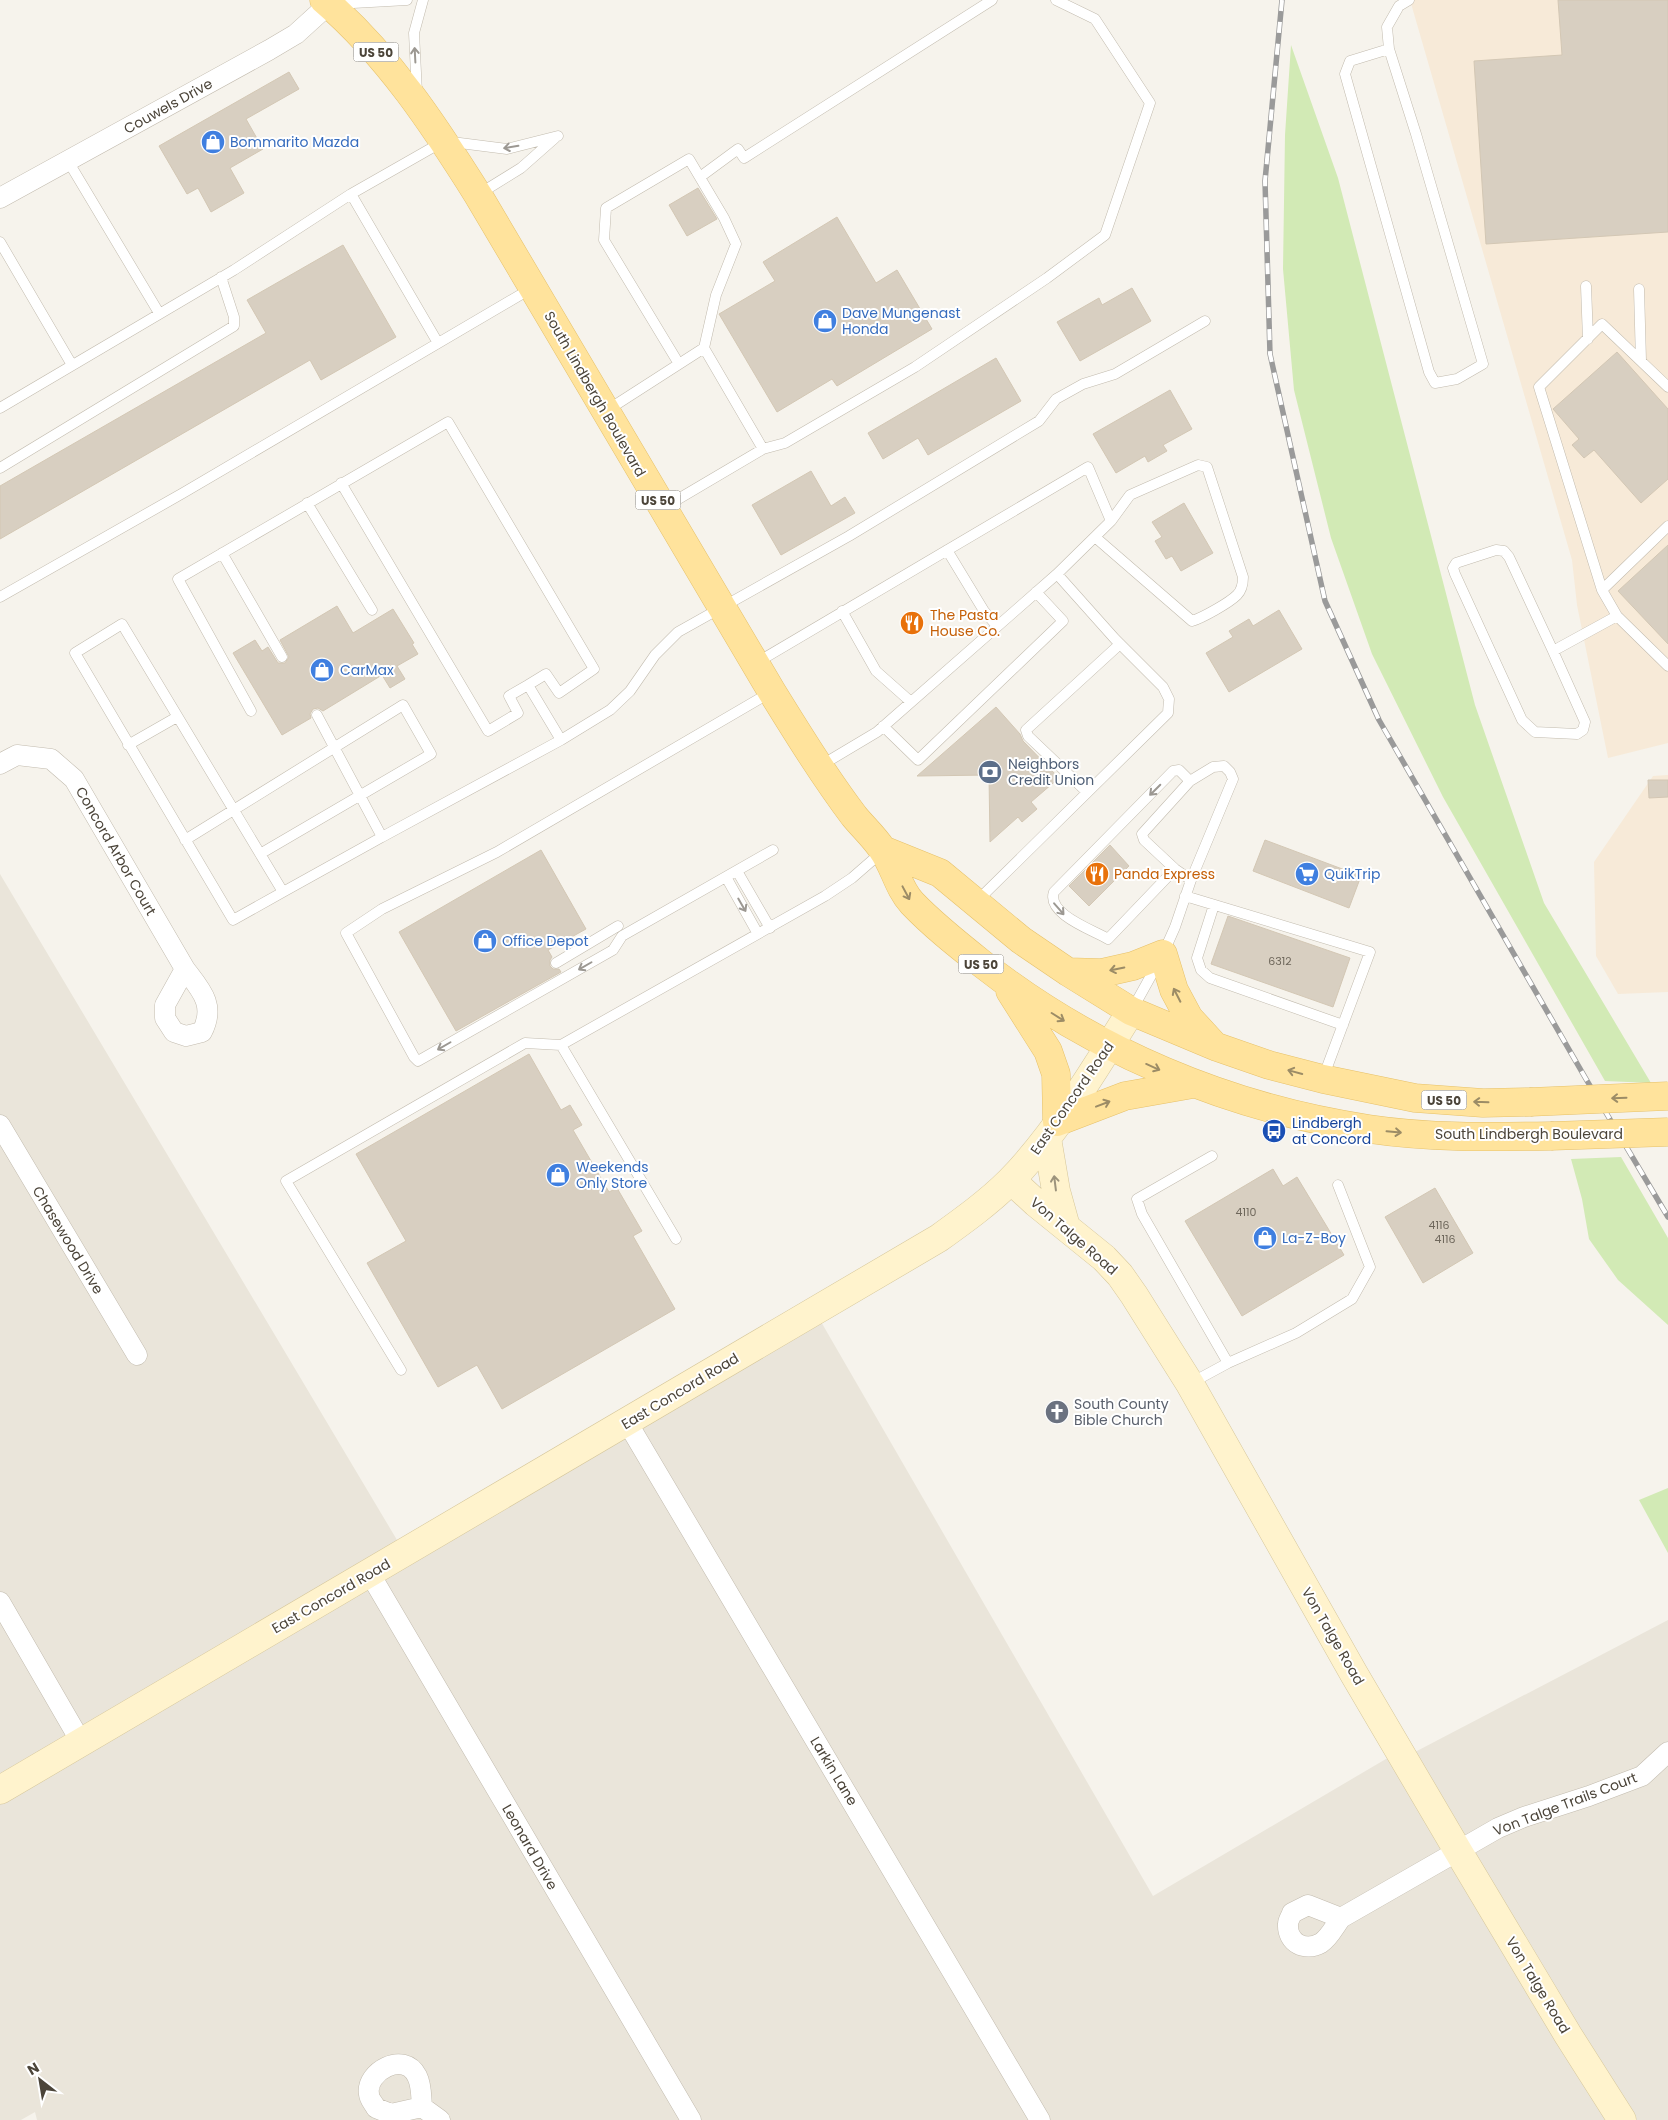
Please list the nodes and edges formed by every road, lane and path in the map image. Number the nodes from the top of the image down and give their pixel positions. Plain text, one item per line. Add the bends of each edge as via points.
1 (407, 0) edge
2 (423, 0) edge
3 (992, 0) edge
4 (1056, 0) edge
5 (1409, 0) edge
6 (326, 2) edge
7 (1389, 49) junction
8 (418, 104) junction
9 (444, 141) junction
10 (68, 161) junction
11 (700, 177) junction
12 (351, 194) junction
13 (478, 195) junction
14 (0, 198) edge
15 (0, 242) edge
16 (221, 277) junction
17 (1586, 286) dead end
18 (533, 288) junction
19 (1639, 289) dead end
20 (160, 313) junction
21 (1204, 321) dead end
22 (1588, 339) junction
23 (438, 343) junction
24 (704, 348) junction
25 (1641, 361) junction
26 (679, 364) junction
27 (72, 365) junction
28 (1668, 387) edge
29 (0, 408) edge
30 (606, 411) junction
31 (763, 449) junction
32 (0, 468) edge
33 (341, 483) junction
34 (307, 503) junction
35 (662, 508) junction
36 (1111, 521) junction
37 (1668, 526) edge
38 (1095, 537) junction
39 (947, 550) junction
40 (222, 553) junction
41 (1057, 574) junction
42 (1602, 590) junction
43 (1036, 592) junction
44 (0, 596) edge
45 (722, 608) junction
46 (372, 610) dead end
47 (842, 611) junction
48 (1617, 616) junction
49 (997, 626) junction
50 (1120, 644) junction
51 (1553, 651) junction
52 (282, 657) dead end
53 (755, 663) junction
54 (1668, 666) edge
55 (528, 685) junction
56 (772, 692) junction
57 (911, 702) junction
58 (251, 712) dead end
59 (317, 715) dead end
60 (177, 716) junction
61 (883, 726) junction
62 (561, 740) junction
63 (128, 745) junction
64 (334, 747) junction
65 (0, 764) edge
66 (819, 767) junction
67 (1190, 781) junction
68 (1087, 792) junction
69 (360, 795) junction
70 (233, 811) junction
71 (382, 837) junction
72 (185, 840) junction
73 (773, 850) dead end
74 (883, 850) junction
75 (260, 854) junction
76 (1175, 869) junction
77 (737, 871) junction
78 (726, 877) junction
79 (1191, 880) junction
80 (282, 892) junction
81 (1185, 896) junction
82 (974, 903) junction
83 (1214, 904) junction
84 (618, 926) dead end
85 (770, 928) junction
86 (758, 934) junction
87 (1163, 954) junction
88 (556, 963) dead end
89 (185, 970) dead end
90 (1068, 972) junction
91 (1003, 981) junction
92 (1131, 1011) junction
93 (1343, 1025) junction
94 (561, 1045) junction
95 (1109, 1046) junction
96 (1217, 1047) junction
97 (1323, 1079) junction
98 (1193, 1084) junction
99 (1668, 1096) edge
100 (0, 1125) edge
101 (1052, 1130) junction
102 (1668, 1132) edge
103 (1212, 1156) dead end
104 (1011, 1180) junction
105 (1338, 1185) dead end
106 (1066, 1227) junction
107 (676, 1239) dead end
108 (136, 1355) dead end
109 (1228, 1363) junction
110 (401, 1370) dead end
111 (1190, 1384) junction
112 (627, 1422) junction
113 (370, 1574) junction
114 (0, 1602) edge
115 (81, 1742) junction
116 (1668, 1752) edge
117 (0, 1790) edge
118 (1458, 1851) junction
119 (1341, 1918) dead end
120 (422, 2107) dead end
121 (440, 2120) edge
122 (691, 2120) edge
123 (1040, 2120) edge
124 (1622, 2120) edge

1 - 6 lane
8 -> 2 lane via 414,33
3 - 11 lane via 744,158 738,149
4 - 31 lane via 1095,19 1150,104 1105,235 915,367 785,443
5 - 7 lane via 1398,6 1387,27
6 - 8 main road, South Lindbergh Boulevard / US 50 via 384,60
6 - 10 street, Couwels Drive via 296,34
7 - 7 lane via 1482,364 1456,379 1436,383 1429,372 1345,74 1350,61
8 - 9 main road, South Lindbergh Boulevard / US 50
9 - 12 lane
9 - 13 main road, South Lindbergh Boulevard / US 50
13 -> 9 lane via 521,168 558,136 507,149
10 - 14 street, Couwels Drive
10 - 20 lane
11 - 24 lane via 736,244 716,295
11 - 26 lane via 689,158 606,208 604,240
12 - 16 lane
12 - 23 lane
13 - 18 main road, South Lindbergh Boulevard / US 50
15 - 27 lane
16 - 20 lane
16 - 32 lane via 234,326
17 - 22 lane
18 - 23 lane
18 - 30 main road, South Lindbergh Boulevard / US 50
19 - 25 lane
20 - 27 lane
21 - 45 lane via 1115,374 1083,384 1056,399 1039,421
22 - 25 lane via 1602,324
22 - 42 lane via 1539,387
23 - 44 lane
24 - 26 lane
24 - 31 lane
25 - 28 lane
26 - 30 lane
27 - 29 lane
30 - 35 main road, South Lindbergh Boulevard / US 50
31 - 35 lane
33 - 34 lane
33 - 55 lane via 488,731 518,713 509,696
33 - 55 lane via 448,422 594,669 559,693 546,674
34 - 40 lane
34 - 46 lane
35 - 45 main road, South Lindbergh Boulevard / US 50
36 - 38 lane
36 - 38 lane via 1130,494 1198,464 1207,467 1243,585 1237,595 1192,621
36 - 39 lane via 1088,467
37 - 42 lane
38 - 41 lane
39 - 47 lane
39 - 49 lane via 984,611
40 - 52 lane
40 - 58 lane via 178,579
41 - 43 lane
41 - 50 lane
42 - 48 lane
43 - 49 lane
43 - 61 lane via 1062,621 918,760
45 - 53 main road, South Lindbergh Boulevard / US 50
45 - 62 lane via 678,632 655,655 630,691 610,710
47 - 53 lane
47 - 57 lane via 876,671
48 - 51 lane
48 - 54 lane
49 - 57 lane
50 - 68 lane via 1163,687 1169,699 1168,713
50 - 68 lane via 1026,730 1028,736
51 - 51 lane via 1510,557 1504,551 1496,550 1456,563 1453,568 1455,574 1522,720 1535,732 1577,734 1583,730 1585,722
53 - 56 main road, South Lindbergh Boulevard / US 50
55 - 62 lane
56 - 66 main road, South Lindbergh Boulevard / US 50
78 -> 56 lane via 622,936 613,950 418,1061 346,933 382,909 497,852
57 - 61 lane
59 - 64 lane
60 - 63 lane
60 - 63 lane via 122,624 75,653
60 - 70 lane
61 - 66 lane
62 - 71 lane
63 - 72 lane
64 - 69 lane
64 - 69 lane via 403,705 431,754
64 - 70 lane
65 - 89 street, Concord Arbor Court via 17,755 51,759 74,779
66 - 74 main road, South Lindbergh Boulevard / US 50
67 - 76 lane via 1142,834 1144,840
67 -> 76 lane via 1179,770 1173,771 1054,892 1052,900 1058,911 1108,939
67 - 79 lane, East Concord Road via 1213,767 1224,766 1233,779
68 - 82 lane
69 - 71 lane
69 - 75 lane
70 - 72 lane
70 - 75 lane
71 - 80 lane
72 - 80 lane via 233,920
73 - 77 lane
74 - 82 main road, South Lindbergh Boulevard / US 50 via 940,873
74 - 85 lane via 852,878
74 -> 91 main road, South Lindbergh Boulevard / US 50 via 910,901 952,941
75 - 80 lane
76 - 79 lane
77 - 78 lane
77 - 85 lane
78 -> 86 lane
79 - 81 lane, East Concord Road
81 - 83 lane
81 - 87 lane, East Concord Road
82 - 90 main road, South Lindbergh Boulevard / US 50
83 - 93 lane via 1197,958 1201,970 1210,978
83 - 93 lane via 1370,952
84 - 88 lane
85 - 86 lane
86 - 94 lane
87 -> 90 main road via 1133,966 1102,972
87 - 92 lane, East Concord Road
96 -> 87 main road via 1189,1018 1174,990
90 - 92 main road, South Lindbergh Boulevard / US 50
91 -> 95 main road, South Lindbergh Boulevard / US 50
91 - 101 main road via 1048,1051 1056,1074
92 - 95 street, East Concord Road
92 - 96 main road, South Lindbergh Boulevard / US 50
93 - 97 lane
94 - 107 lane
94 - 110 lane via 525,1044 286,1181
95 -> 98 main road, South Lindbergh Boulevard / US 50
95 - 101 street, East Concord Road
97 -> 96 main road, South Lindbergh Boulevard / US 50
99 -> 97 main road, South Lindbergh Boulevard / US 50, bridge via 1483,1103 1415,1098
101 -> 98 main road via 1125,1096
98 -> 102 main road, South Lindbergh Boulevard / US 50, bridge via 1297,1115 1370,1129 1436,1136
100 - 108 street, Chasewood Drive
101 - 104 street, East Concord Road
106 -> 101 street via 1056,1191
103 - 109 lane via 1137,1199 1142,1214
104 - 106 street, Von Talge Road
104 - 112 street, East Concord Road via 989,1201 939,1238
105 - 109 lane via 1370,1267 1352,1299 1296,1333
106 - 111 street, Von Talge Road via 1120,1275
109 - 111 lane
111 - 118 street, Von Talge Road
112 - 113 street, East Concord Road
112 - 123 street, Larkin Lane
113 - 115 street, East Concord Road
113 - 122 street, Leonard Drive
114 - 115 street
115 - 117 street, East Concord Road
116 - 118 street, Von Talge Trails Court via 1642,1776 1524,1817
118 - 119 street, Von Talge Trails Court
118 - 124 street, Von Talge Road
120 - 121 street

